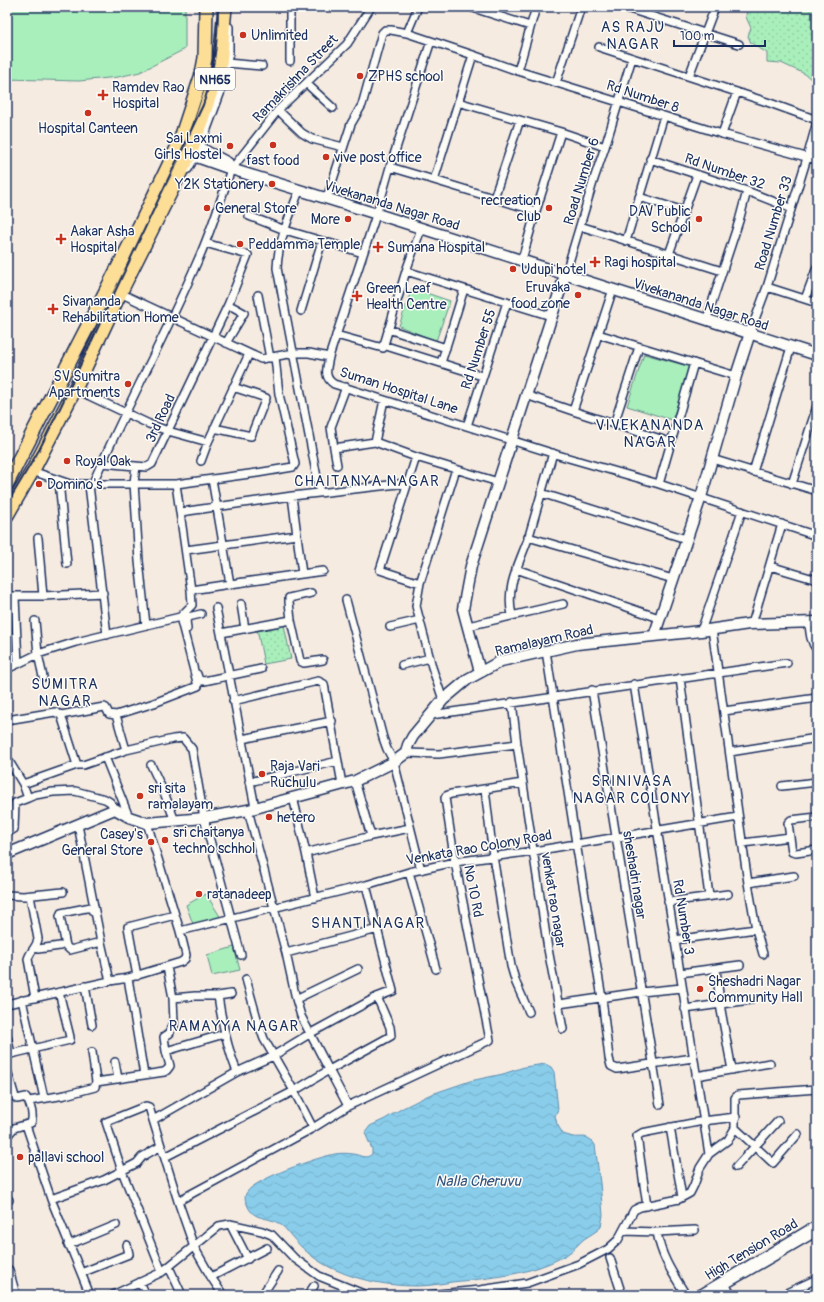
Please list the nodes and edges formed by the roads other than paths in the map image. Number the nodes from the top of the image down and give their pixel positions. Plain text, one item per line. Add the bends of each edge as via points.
1 (206, 7) edge
2 (225, 7) edge
3 (230, 7) edge
4 (290, 7) edge
5 (372, 7) edge
6 (418, 7) edge
7 (470, 7) edge
8 (536, 7) edge
9 (580, 7) edge
10 (623, 7) edge
11 (715, 7) edge
12 (490, 10) edge
13 (530, 26) junction
14 (407, 33) junction
15 (706, 34) junction
16 (431, 41) junction
17 (739, 44) dead end
18 (600, 48) dead end
19 (473, 55) junction
20 (632, 58) junction
21 (290, 61) dead end
22 (227, 63) junction
23 (262, 66) dead end
24 (518, 71) junction
25 (689, 76) junction
26 (219, 80) junction
27 (556, 83) junction
28 (307, 84) junction
29 (737, 92) junction
30 (618, 101) junction
31 (458, 102) junction
32 (333, 108) dead end
33 (278, 110) junction
34 (664, 116) junction
35 (520, 120) junction
36 (817, 121) edge
37 (561, 132) junction
38 (722, 134) junction
39 (197, 144) junction
40 (606, 147) junction
41 (343, 148) junction
42 (807, 158) junction
43 (650, 159) junction
44 (817, 160) edge
45 (233, 167) junction
46 (390, 167) junction
47 (697, 175) junction
48 (434, 180) junction
49 (299, 191) junction
50 (747, 191) junction
51 (328, 195) junction
52 (639, 197) junction
53 (494, 198) junction
54 (165, 202) junction
55 (790, 208) junction
56 (536, 211) junction
57 (684, 211) junction
58 (377, 212) junction
59 (249, 216) dead end
60 (580, 226) junction
61 (421, 229) junction
62 (285, 230) junction
63 (322, 241) junction
64 (626, 241) junction
65 (205, 243) junction
66 (363, 253) junction
67 (669, 254) junction
68 (523, 256) junction
69 (817, 267) edge
70 (406, 271) junction
71 (722, 271) junction
72 (566, 272) junction
73 (767, 287) junction
74 (464, 289) junction
75 (613, 289) junction
76 (120, 293) junction
77 (258, 295) dead end
78 (805, 299) junction
79 (507, 302) junction
80 (817, 303) edge
81 (228, 305) junction
82 (301, 310) dead end
83 (708, 315) junction
84 (551, 316) junction
85 (172, 318) junction
86 (388, 329) junction
87 (751, 332) junction
88 (598, 334) junction
89 (336, 335) junction
90 (213, 336) junction
91 (226, 343) junction
92 (383, 345) junction
93 (639, 347) junction
94 (791, 347) junction
95 (446, 348) junction
96 (817, 351) edge
97 (294, 353) junction
98 (249, 354) junction
99 (817, 355) edge
100 (273, 357) junction
101 (329, 357) junction
102 (694, 363) junction
103 (441, 364) junction
104 (482, 376) junction
105 (736, 376) junction
106 (234, 387) junction
107 (346, 387) junction
108 (75, 389) junction
109 (526, 395) junction
110 (384, 400) junction
111 (817, 406) edge
112 (573, 411) junction
113 (125, 412) junction
114 (614, 424) junction
115 (467, 426) junction
116 (214, 428) junction
117 (168, 431) junction
118 (512, 440) junction
119 (208, 442) junction
120 (375, 442) junction
121 (670, 442) junction
122 (334, 448) junction
123 (553, 453) junction
124 (416, 457) junction
125 (20, 459) junction
126 (712, 459) junction
127 (201, 460) dead end
128 (101, 463) junction
129 (337, 465) dead end
130 (136, 466) junction
131 (456, 469) junction
132 (33, 470) junction
133 (753, 472) junction
134 (212, 479) junction
135 (59, 481) junction
136 (498, 482) junction
137 (7, 483) edge
138 (134, 483) junction
139 (407, 483) junction
140 (176, 484) junction
141 (659, 484) junction
142 (792, 484) junction
143 (90, 485) junction
144 (817, 491) edge
145 (320, 493) junction
146 (541, 493) junction
147 (292, 496) junction
148 (701, 497) junction
149 (216, 507) junction
150 (742, 511) junction
151 (181, 512) junction
152 (7, 515) edge
153 (782, 524) junction
154 (296, 535) junction
155 (817, 536) edge
156 (528, 537) junction
157 (38, 538) dead end
158 (686, 539) junction
159 (224, 545) junction
160 (186, 550) junction
161 (67, 564) dead end
162 (770, 566) junction
163 (516, 570) junction
164 (323, 571) dead end
165 (302, 574) junction
166 (673, 579) junction
167 (817, 580) edge
168 (420, 583) junction
169 (230, 584) junction
170 (191, 590) junction
171 (102, 593) junction
172 (310, 593) dead end
173 (7, 596) edge
174 (43, 596) junction
175 (15, 597) junction
176 (346, 600) dead end
177 (240, 604) dead end
178 (563, 604) dead end
179 (216, 608) dead end
180 (201, 614) dead end
181 (512, 615) junction
182 (180, 617) junction
183 (660, 618) junction
184 (35, 620) dead end
185 (291, 620) junction
186 (420, 620) junction
187 (813, 622) edge
188 (752, 624) junction
189 (146, 625) junction
190 (468, 626) junction
191 (390, 627) dead end
192 (245, 629) junction
193 (712, 629) junction
194 (701, 631) junction
195 (220, 633) junction
196 (107, 635) junction
197 (654, 636) junction
198 (817, 650) edge
199 (546, 651) junction
200 (38, 654) junction
201 (430, 658) junction
202 (323, 660) dead end
203 (787, 663) dead end
204 (18, 664) junction
205 (402, 665) dead end
206 (7, 669) edge
207 (260, 669) dead end
208 (480, 672) junction
209 (719, 672) junction
210 (229, 676) junction
211 (43, 677) dead end
212 (680, 678) junction
213 (634, 684) junction
214 (592, 690) junction
215 (553, 696) junction
216 (817, 698) edge
217 (443, 700) junction
218 (233, 701) junction
219 (512, 702) junction
220 (724, 711) junction
221 (61, 714) junction
222 (116, 715) junction
223 (431, 715) junction
224 (7, 720) edge
225 (332, 721) junction
226 (242, 738) junction
227 (817, 738) edge
228 (517, 744) junction
229 (126, 750) junction
230 (730, 752) junction
231 (406, 753) junction
232 (105, 757) junction
233 (7, 758) edge
234 (338, 761) junction
235 (394, 762) junction
236 (77, 765) junction
237 (151, 765) dead end
238 (355, 780) junction
239 (249, 782) junction
240 (817, 782) edge
241 (523, 783) junction
242 (23, 784) junction
243 (342, 784) junction
244 (782, 786) dead end
245 (485, 789) junction
246 (293, 797) junction
247 (28, 798) junction
248 (115, 809) junction
249 (252, 809) junction
250 (129, 817) junction
251 (738, 817) junction
252 (817, 817) edge
253 (204, 818) junction
254 (175, 821) junction
255 (147, 823) junction
256 (699, 824) junction
257 (78, 825) junction
258 (410, 828) junction
259 (657, 831) junction
260 (7, 833) edge
261 (371, 836) junction
262 (616, 837) junction
263 (790, 837) junction
264 (576, 843) junction
265 (743, 843) junction
266 (817, 850) edge
267 (534, 851) junction
268 (306, 853) junction
269 (7, 854) edge
270 (493, 856) junction
271 (455, 862) junction
272 (421, 870) junction
273 (409, 872) junction
274 (794, 876) dead end
275 (748, 883) junction
276 (366, 884) junction
277 (64, 892) dead end
278 (728, 894) dead end
279 (7, 895) edge
280 (30, 896) junction
281 (709, 896) junction
282 (315, 898) junction
283 (668, 902) junction
284 (274, 907) junction
285 (175, 915) junction
286 (232, 918) junction
287 (97, 926) junction
288 (378, 929) junction
289 (756, 929) junction
290 (180, 930) junction
291 (674, 940) junction
292 (100, 942) junction
293 (60, 946) dead end
294 (35, 948) junction
295 (286, 954) junction
296 (762, 954) dead end
297 (241, 955) dead end
298 (740, 965) dead end
299 (166, 967) junction
300 (358, 969) dead end
301 (436, 969) dead end
302 (716, 969) junction
303 (680, 973) junction
304 (137, 976) junction
305 (128, 978) junction
306 (246, 979) dead end
307 (110, 981) junction
308 (85, 986) junction
309 (682, 988) junction
310 (59, 992) junction
311 (641, 992) junction
312 (231, 994) dead end
313 (218, 996) junction
314 (377, 997) junction
315 (35, 998) junction
316 (173, 998) junction
317 (602, 998) junction
318 (296, 999) junction
319 (22, 1000) junction
320 (750, 1000) dead end
321 (7, 1004) edge
322 (559, 1004) junction
323 (720, 1004) junction
324 (685, 1009) junction
325 (530, 1012) dead end
326 (92, 1024) dead end
327 (563, 1029) dead end
328 (311, 1033) junction
329 (224, 1034) junction
330 (7, 1036) edge
331 (33, 1049) junction
332 (166, 1051) junction
333 (92, 1052) dead end
334 (9, 1055) edge
335 (273, 1056) junction
336 (693, 1058) junction
337 (115, 1062) dead end
338 (770, 1063) dead end
339 (652, 1064) junction
340 (7, 1070) edge
341 (329, 1070) junction
342 (732, 1070) junction
343 (238, 1072) junction
344 (144, 1076) junction
345 (696, 1076) junction
346 (118, 1079) junction
347 (96, 1082) junction
348 (817, 1089) edge
349 (294, 1091) junction
350 (44, 1098) junction
351 (29, 1101) junction
352 (660, 1105) dead end
353 (348, 1106) junction
354 (736, 1117) junction
355 (153, 1120) junction
356 (703, 1121) junction
357 (778, 1121) dead end
358 (26, 1125) junction
359 (670, 1127) junction
360 (313, 1128) junction
361 (735, 1128) junction
362 (11, 1129) edge
363 (798, 1134) dead end
364 (7, 1136) edge
365 (161, 1146) junction
366 (754, 1146) junction
367 (709, 1154) junction
368 (165, 1157) junction
369 (736, 1167) dead end
370 (122, 1171) junction
371 (682, 1196) junction
372 (50, 1199) junction
373 (178, 1201) junction
374 (647, 1206) junction
375 (230, 1224) junction
376 (817, 1224) edge
377 (116, 1225) dead end
378 (695, 1230) dead end
379 (623, 1231) junction
380 (657, 1232) junction
381 (817, 1232) edge
382 (68, 1244) junction
383 (127, 1246) dead end
384 (194, 1246) junction
385 (267, 1248) dead end
386 (610, 1258) dead end
387 (248, 1259) junction
388 (169, 1267) junction
389 (7, 1269) edge
390 (162, 1272) junction
391 (278, 1272) dead end
392 (80, 1273) junction
393 (211, 1278) junction
394 (817, 1279) edge
395 (140, 1282) junction
396 (726, 1285) junction
397 (314, 1286) dead end
398 (16, 1295) edge
399 (90, 1295) edge
400 (113, 1295) edge
401 (146, 1295) edge
402 (182, 1295) edge
403 (223, 1295) edge
404 (262, 1295) edge
405 (308, 1295) edge
406 (366, 1295) edge
407 (429, 1295) edge
408 (622, 1295) edge
409 (686, 1295) edge
410 (698, 1295) edge
411 (708, 1295) edge
412 (731, 1295) edge
413 (782, 1295) edge

1 - 125 highway, NH65 via 206,58 179,144
2 - 26 highway, NH65
3 - 22 street
4 - 21 street
5 - 28 street, Ramakrishna Street via 347,44
6 - 14 street
7 - 12 street
8 - 13 street
9 - 27 street
10 - 15 street
11 - 15 street
12 - 13 street
13 - 24 street
14 - 16 street, Rd Number 8
14 - 41 street, Rd Number 8 via 391,30 382,33 362,104 351,124
15 - 17 street
15 - 25 street
16 - 19 street, Rd Number 8
16 - 46 street, Suman Hospital Lane
18 - 20 street
19 - 24 street, Rd Number 8
19 - 31 street
20 - 25 street
20 - 30 street, Road Number 6
22 - 23 street
22 - 26 street
24 - 27 street, Rd Number 8
25 - 29 street
26 - 39 highway, NH65
27 - 30 street, Rd Number 8
28 - 32 street
28 - 33 street, Ramakrishna Street
29 - 36 street
29 - 38 street
30 - 34 street, Rd Number 8
30 - 40 street, Road Number 6
31 - 35 street
31 - 48 street
33 - 41 street via 312,139
33 - 45 street, Ramakrishna Street
34 - 38 street, Rd Number 8
34 - 43 street
35 - 37 street
35 - 53 street
36 - 42 street, Road Number 33
37 - 40 street
37 - 56 street
38 - 42 street, Rd Number 8
39 - 45 street, Vivekananda Nagar Road
39 - 54 highway, NH65
40 - 60 street, Road Number 6
41 - 51 street
42 - 44 street, Rd Number 8
42 - 55 street, Road Number 33
43 - 47 street, Rd Number 32
43 - 52 street
45 - 49 street, Vivekananda Nagar Road
45 - 51 street, Vivekananda Nagar Road
45 - 54 street, Vivekananda Nagar Road via 197,157 192,159 174,197
45 - 65 street, Ramakrishna Street
46 - 48 street
46 - 58 street, Suman Hospital Lane
47 - 50 street, Rd Number 32
47 - 57 street
48 - 53 street
49 - 58 street, Vivekananda Nagar Road
49 - 62 street
50 - 55 street, Rd Number 32
50 - 71 street
51 - 58 street, Vivekananda Nagar Road
52 - 57 street
52 - 64 street
53 - 56 street
54 - 76 highway, NH65
55 - 73 street, Road Number 33
56 - 68 street
57 - 67 street
58 - 61 street, Vivekananda Nagar Road
58 - 66 street, Suman Hospital Lane
58 - 68 street, Vivekananda Nagar Road
59 - 62 street
60 - 64 street
60 - 72 street, Road Number 6
61 - 70 street
61 - 72 street, Vivekananda Nagar Road
62 - 63 street
62 - 97 street via 277,255 277,268
63 - 66 street
63 - 82 street
64 - 67 street
65 - 81 street, 3rd Road via 248,255
65 - 85 street, Ramakrishna Street
66 - 89 street, Suman Hospital Lane
67 - 71 street
68 - 72 street, Vivekananda Nagar Road
69 - 78 street
70 - 74 street
70 - 86 street
71 - 83 street
72 - 75 street, Vivekananda Nagar Road
72 - 83 street, Vivekananda Nagar Road
72 - 84 street
73 - 78 street
73 - 87 street, Road Number 33
74 - 79 street
74 - 95 street
75 - 87 street, Vivekananda Nagar Road
75 - 88 street
76 - 85 street
76 - 108 highway, NH65
77 - 100 street
78 - 80 street
79 - 84 street
79 - 104 street, Rd Number 55
81 - 90 street, 3rd Road
81 - 91 street via 244,314
83 - 87 street, Vivekananda Nagar Road
84 - 109 street
85 - 90 street
85 - 113 street, Ramakrishna Street
86 - 92 street
86 - 95 street
87 - 94 street, Vivekananda Nagar Road
87 - 96 street, Vivekananda Nagar Road
87 - 105 street
88 - 93 street
88 - 112 street
89 - 92 street via 383,348
89 - 101 street, Suman Hospital Lane
90 - 91 street
90 - 117 street, 3rd Road
91 - 98 street
92 - 103 street
93 - 102 street
93 - 114 street
94 - 99 street, Vivekananda Nagar Road
94 - 133 street
95 - 103 street
97 - 100 street
97 - 101 street
97 - 145 street
98 - 100 street via 261,359
98 - 106 street
100 - 134 street via 294,466
101 - 107 street, Suman Hospital Lane via 326,375 329,381
102 - 105 street
102 - 121 street
103 - 104 street
104 - 115 street, Rd Number 55
105 - 126 street
106 - 116 street
106 - 116 street via 266,398 251,436
107 - 110 street, Suman Hospital Lane
107 - 122 street via 331,428
108 - 113 street
108 - 132 highway, NH65
109 - 112 street
109 - 118 street
110 - 115 street, Suman Hospital Lane
110 - 120 street
111 - 142 street
112 - 114 street
113 - 117 street
113 - 128 street, Ramakrishna Street
114 - 121 street
115 - 118 street, Suman Hospital Lane
116 - 119 street
117 - 119 street
117 - 130 street, 3rd Road via 152,464 147,467
118 - 123 street, Suman Hospital Lane
118 - 136 street
119 - 127 street
120 - 122 street
120 - 124 street
121 - 141 street
122 - 129 street
123 - 141 street, Suman Hospital Lane
123 - 146 street
124 - 131 street
124 - 139 street
125 - 132 highway
125 - 137 highway, NH65
126 - 133 street
126 - 148 street
128 - 130 street, 3rd Road
128 - 143 street, Ramakrishna Street
130 - 138 street
131 - 136 street
131 - 168 street
132 - 135 street
132 - 152 highway, NH65
133 - 142 street
134 - 140 street
134 - 149 street
135 - 143 street
135 - 161 street
136 - 190 street via 471,566 463,604
138 - 140 street
138 - 143 street
138 - 189 street
139 - 145 street
139 - 168 street via 380,570
140 - 151 street
141 - 148 street, Suman Hospital Lane
142 - 144 street
143 - 171 street
145 - 147 street
146 - 156 street
146 - 158 street
147 - 149 street
147 - 154 street
148 - 150 street, Suman Hospital Lane
148 - 158 street
149 - 151 street
149 - 159 street
150 - 153 street, Suman Hospital Lane
150 - 194 street
151 - 160 street
153 - 155 street, Suman Hospital Lane
153 - 162 street
154 - 159 street
154 - 165 street
156 - 163 street
156 - 166 street
157 - 174 street
158 - 166 street
159 - 160 street
159 - 169 street
160 - 170 street
162 - 167 street
162 - 188 street
163 - 181 street via 510,589
163 - 183 street
164 - 165 street
165 - 169 street
166 - 183 street
168 - 186 street via 416,606
169 - 170 street
170 - 182 street via 192,605
171 - 174 street
171 - 196 street
172 - 185 street via 289,598
173 - 175 street
174 - 175 street
175 - 204 street
176 - 235 street via 383,738
177 - 192 street
178 - 181 street
179 - 195 street
180 - 210 street via 188,617 185,623 198,677 204,681
181 - 190 street
182 - 189 street
182 - 222 street via 198,686
183 - 197 street
184 - 200 street
185 - 192 street
185 - 202 street via 300,661 304,663
186 - 191 street
186 - 201 street
187 - 188 street, Ramalayam Road
187 - 198 street via 810,639
188 - 193 street, Ramalayam Road
189 - 196 street
190 - 208 street
192 - 195 street
193 - 194 street, Ramalayam Road
193 - 209 street
194 - 197 street, Ramalayam Road
195 - 210 street
196 - 200 street
197 - 199 street, Ramalayam Road via 577,644
199 - 208 street, Ramalayam Road via 501,661
199 - 215 street
200 - 204 street
200 - 211 street
201 - 205 street
201 - 217 street
203 - 209 street
204 - 206 street
207 - 210 street
208 - 217 street, Ramalayam Road
209 - 212 street
209 - 220 street
210 - 218 street
212 - 213 street
212 - 256 street
213 - 214 street
213 - 259 street, Rd Number 3
214 - 215 street
214 - 262 street, sheshadri nagar
215 - 219 street
215 - 264 street
216 - 220 street
217 - 223 street, Ramalayam Road
218 - 225 street via 318,681 324,684
218 - 226 street
219 - 223 street
219 - 228 street, venkat rao nagar
220 - 230 street
221 - 222 street via 104,707 110,714
221 - 224 street via 54,712
221 - 236 street
222 - 229 street
223 - 231 street, Ramalayam Road via 413,736
225 - 226 street
225 - 234 street
226 - 239 street
227 - 230 street
228 - 231 street via 439,754
228 - 241 street, venkat rao nagar
229 - 232 street
229 - 253 street via 183,738 192,748
230 - 251 street
231 - 235 street, Ramalayam Road
232 - 236 street
232 - 250 street
233 - 242 street
234 - 239 street
234 - 243 street
235 - 238 street, Ramalayam Road
235 - 258 street
236 - 242 street
237 - 254 street
238 - 243 street, Ramalayam Road
238 - 261 street
239 - 249 street
240 - 244 street
241 - 245 street, No 10 Rd
241 - 267 street, venkat rao nagar
242 - 247 street
243 - 246 street, Ramalayam Road
245 - 270 street
245 - 271 street, No 10 Rd via 452,794 445,798
246 - 249 street, Ramalayam Road
246 - 268 street
247 - 248 street via 53,792 75,791 105,799
247 - 260 street via 16,804 14,829
248 - 250 street, Ramalayam Road
248 - 257 street
249 - 253 street, Ramalayam Road
249 - 284 street
250 - 255 street, Ramalayam Road
251 - 256 street, Venkata Rao Colony Road
251 - 265 street
252 - 263 street via 789,821
253 - 254 street, Ramalayam Road
253 - 286 street
254 - 255 street, Ramalayam Road
255 - 285 street
256 - 259 street, Venkata Rao Colony Road
256 - 281 street
257 - 269 street
257 - 287 street
258 - 261 street
258 - 272 street
259 - 262 street, Venkata Rao Colony Road
259 - 283 street, Rd Number 3
261 - 268 street
262 - 264 street, Venkata Rao Colony Road
262 - 311 street, sheshadri nagar
263 - 265 street
263 - 266 street via 794,853
264 - 267 street, Venkata Rao Colony Road
264 - 317 street
265 - 275 street
267 - 270 street, Venkata Rao Colony Road
267 - 322 street, venkat rao nagar
268 - 282 street
270 - 271 street, Venkata Rao Colony Road
270 - 325 street via 511,966
271 - 272 street, Venkata Rao Colony Road
271 - 353 street, No 10 Rd via 490,1040
272 - 273 street, Venkata Rao Colony Road
273 - 276 street, Venkata Rao Colony Road
273 - 301 street
274 - 275 street
275 - 289 street
276 - 282 street, Venkata Rao Colony Road
276 - 288 street
277 - 280 street
278 - 281 street
279 - 280 street
280 - 294 street via 38,939
281 - 283 street
282 - 284 street, Venkata Rao Colony Road
283 - 291 street, Rd Number 3
284 - 286 street, Venkata Rao Colony Road
284 - 295 street
285 - 290 street
285 - 304 street via 128,927
286 - 290 street, Venkata Rao Colony Road
286 - 297 street
287 - 292 street
287 - 292 street via 92,907 60,914 69,950
288 - 295 street
288 - 314 street via 393,990
289 - 291 street
289 - 296 street
290 - 299 street via 185,959
291 - 303 street, Rd Number 3
292 - 307 street
293 - 294 street
294 - 315 street via 28,959
295 - 318 street
298 - 302 street
299 - 304 street
299 - 316 street
300 - 318 street
302 - 303 street
302 - 323 street
303 - 309 street, Rd Number 3
304 - 305 street
305 - 307 street
305 - 344 street
306 - 335 street via 264,1040
307 - 308 street
308 - 310 street
308 - 326 street
309 - 311 street
309 - 324 street, Rd Number 3
310 - 315 street
310 - 331 street via 70,1040
311 - 317 street
311 - 339 street, sheshadri nagar
312 - 313 street
313 - 316 street
313 - 329 street
314 - 328 street
314 - 341 street via 390,1027 391,1036
315 - 319 street
316 - 332 street via 174,1026 164,1037
317 - 322 street
317 - 339 street via 612,1066 617,1069
318 - 328 street via 301,1016
319 - 321 street
319 - 331 street
320 - 323 street
322 - 327 street, venkat rao nagar
323 - 324 street
323 - 342 street
324 - 336 street, Rd Number 3
328 - 335 street
328 - 341 street
329 - 332 street
329 - 343 street
330 - 334 street
331 - 334 street
331 - 350 street
332 - 344 street via 170,1066 168,1070
333 - 347 street
335 - 343 street
335 - 349 street
336 - 339 street
336 - 345 street, Rd Number 3
337 - 346 street
338 - 342 street
339 - 352 street, sheshadri nagar
340 - 351 street via 15,1097 26,1097
341 - 349 street
341 - 353 street
342 - 345 street
343 - 355 street
344 - 346 street
345 - 356 street, Rd Number 3
346 - 347 street
347 - 350 street via 95,1087
348 - 354 street via 738,1095 735,1100
349 - 360 street
349 - 368 street
350 - 351 street
351 - 358 street via 32,1119 31,1123
353 - 360 street
354 - 356 street
354 - 361 street
355 - 365 street
355 - 370 street via 149,1107 146,1106 106,1122
356 - 359 street
356 - 367 street, Rd Number 3
357 - 366 street
358 - 362 street
358 - 372 street
359 - 371 street
359 - 374 street via 642,1132 637,1136
360 - 373 street
361 - 366 street
361 - 367 street via 728,1140
362 - 364 street
363 - 366 street via 773,1163
365 - 368 street
365 - 370 street
366 - 369 street
367 - 371 street via 690,1193
368 - 373 street
370 - 372 street
370 - 390 street
371 - 374 street via 679,1199
372 - 382 street
373 - 384 street
374 - 379 street via 634,1210
375 - 384 street via 219,1226
375 - 387 street
375 - 406 street via 262,1231 272,1236 294,1258 319,1276
376 - 410 street, High Tension Road
377 - 382 street
378 - 380 street
379 - 380 street
379 - 407 street via 608,1249 555,1274 521,1284
380 - 409 street via 664,1258
381 - 396 street, High Tension Road
382 - 392 street
383 - 392 street via 128,1254
384 - 388 street
384 - 393 street
385 - 387 street
386 - 408 street
387 - 393 street
388 - 390 street
388 - 402 street
389 - 398 street
390 - 395 street
391 - 404 street
392 - 399 street
393 - 403 street
394 - 413 street
395 - 400 street
395 - 401 street
396 - 411 street, High Tension Road
396 - 412 street
397 - 405 street

